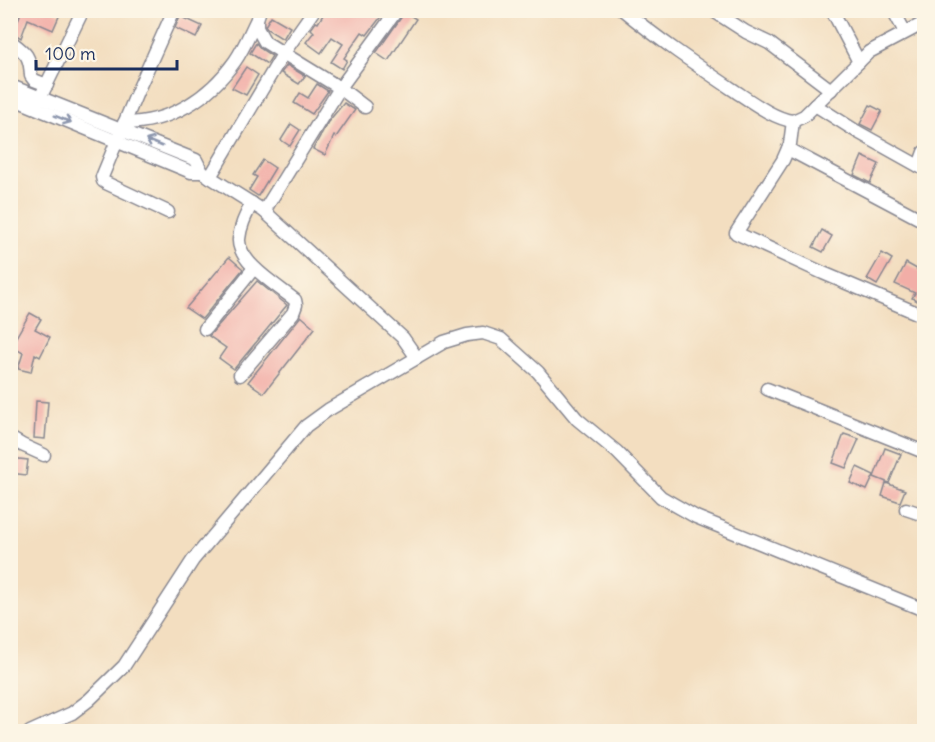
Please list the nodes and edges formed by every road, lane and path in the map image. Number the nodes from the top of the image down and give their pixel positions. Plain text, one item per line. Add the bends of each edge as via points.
1 (83, 10) edge
2 (174, 10) edge
3 (315, 10) edge
4 (397, 10) edge
5 (623, 10) edge
6 (712, 10) edge
7 (832, 10) edge
8 (893, 10) edge
9 (259, 15) edge
10 (924, 23) edge
11 (905, 32) junction
12 (10, 41) edge
13 (283, 54) junction
14 (859, 62) junction
15 (34, 80) junction
16 (47, 85) junction
17 (10, 88) edge
18 (340, 88) junction
19 (831, 90) junction
20 (28, 93) junction
21 (10, 95) edge
22 (40, 98) junction
23 (815, 105) junction
24 (365, 107) dead end
25 (793, 121) junction
26 (121, 132) junction
27 (788, 149) junction
28 (924, 152) edge
29 (922, 167) edge
30 (206, 175) junction
31 (252, 203) junction
32 (264, 211) junction
33 (168, 212) dead end
34 (924, 221) edge
35 (254, 268) junction
36 (924, 316) edge
37 (205, 329) dead end
38 (413, 352) junction
39 (240, 375) dead end
40 (767, 389) dead end
41 (10, 438) edge
42 (924, 452) edge
43 (44, 455) dead end
44 (906, 509) dead end
45 (924, 515) edge
46 (924, 610) edge
47 (30, 732) edge

1 - 16 street
2 - 26 street
3 - 13 street
4 - 18 street
5 - 25 street via 752,102
6 - 19 street via 769,44
7 - 14 street
8 - 11 street
9 - 13 street via 257,28 265,42
9 - 26 street via 236,60 201,95 178,112
10 - 11 street
11 - 14 street via 873,49
12 - 15 street via 27,54
13 - 18 street
13 - 30 street
14 - 19 street
15 - 16 street
15 - 20 street
16 - 22 street
17 - 20 street
18 - 24 street
18 - 32 street
19 - 23 street
20 - 22 street
21 -> 26 street
22 - 26 street
23 - 25 street
23 - 29 street
25 - 27 street
26 - 30 street via 196,160
26 - 33 street via 102,181
27 - 34 street
27 - 36 street via 736,233
28 - 29 street
30 - 31 street
31 - 32 street
31 - 35 street via 238,242
32 - 38 street
35 - 37 street
35 - 39 street via 295,300 296,305
38 - 46 street via 466,335 483,333 501,339 661,497 696,517
38 - 47 street via 306,426 193,560 124,666 72,713
40 - 42 street
41 - 43 street
44 - 45 street

